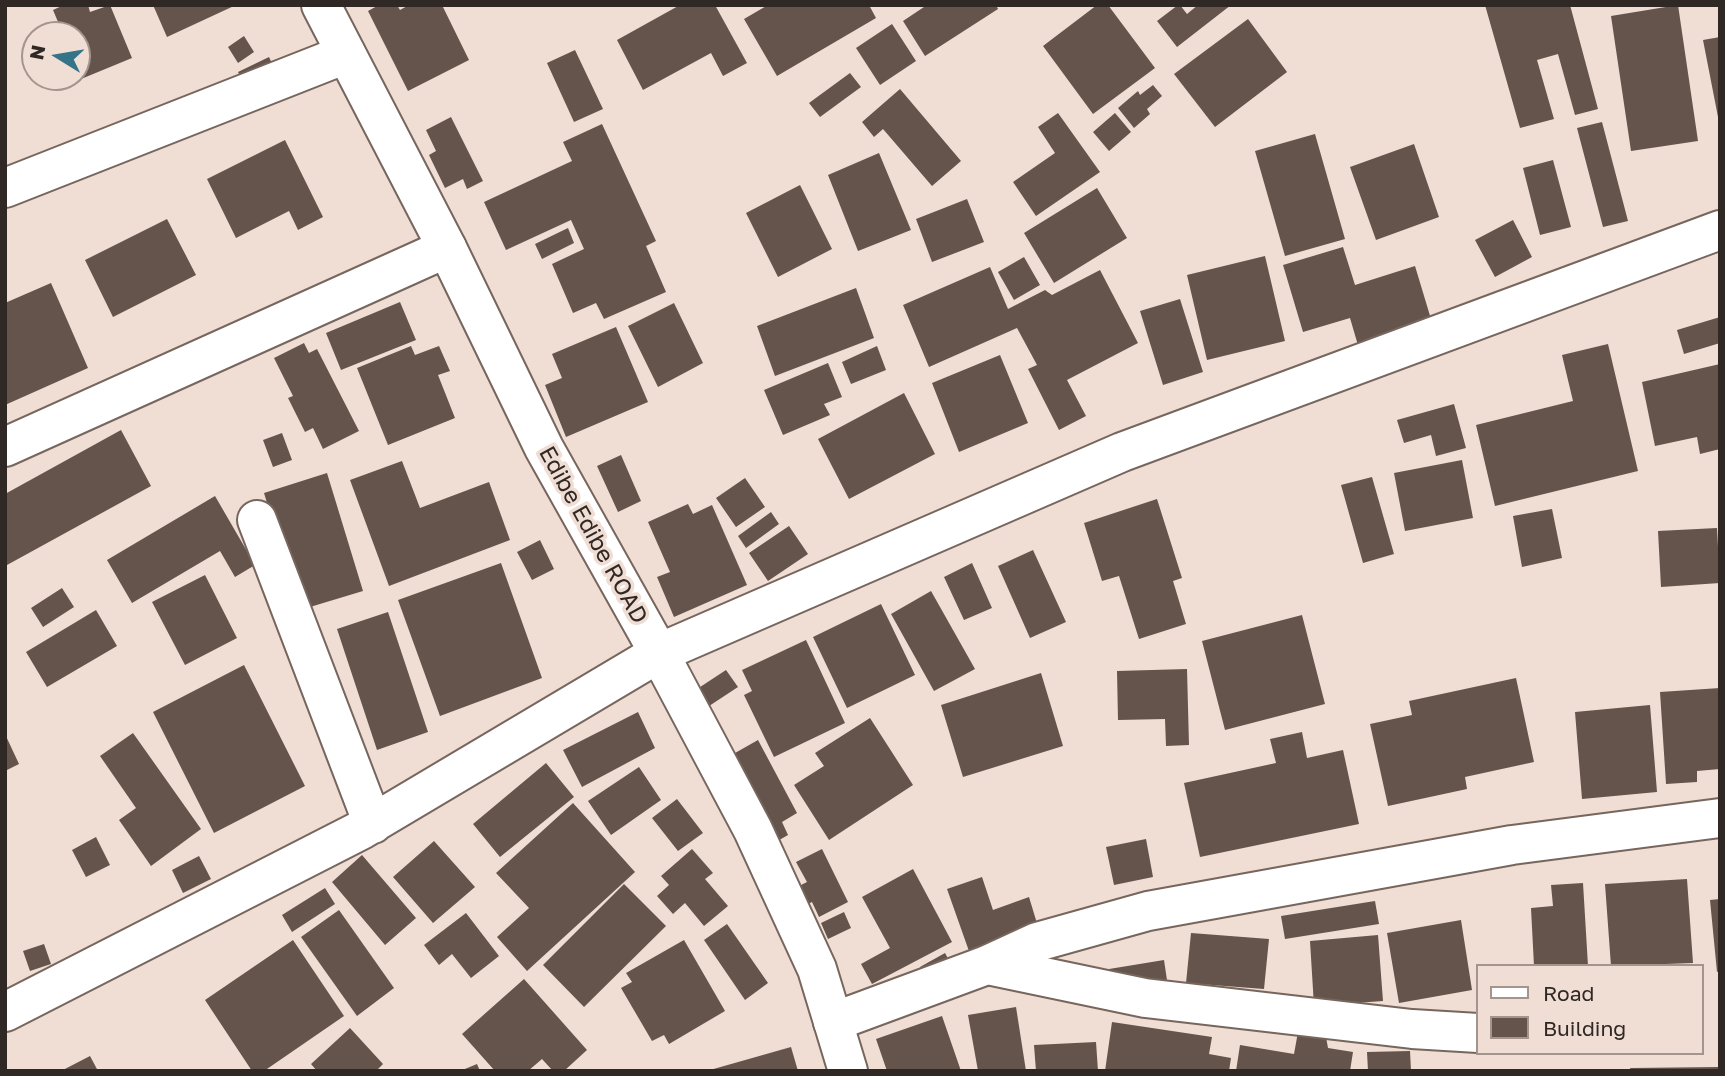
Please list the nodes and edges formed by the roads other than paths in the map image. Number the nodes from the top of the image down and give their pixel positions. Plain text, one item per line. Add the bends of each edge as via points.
1 (321, 5) edge
2 (346, 54) junction
3 (5, 188) edge
4 (1720, 230) edge
5 (447, 248) junction
6 (5, 447) edge
7 (257, 520) dead end
8 (659, 653) junction
9 (1720, 818) edge
10 (373, 824) junction
11 (987, 965) junction
12 (5, 1012) edge
13 (833, 1022) junction
14 (1476, 1033) edge
15 (848, 1071) edge

1 - 2 street, Edibe Edibe ROAD
2 - 3 street
2 - 5 street, Edibe Edibe ROAD
4 - 8 street via 1122,452
5 - 6 street
5 - 8 street, Edibe Edibe ROAD via 544,447
7 - 10 street
8 - 10 street
8 - 13 street, Edibe Edibe ROAD via 753,830 817,970
9 - 11 street via 1513,845 1148,911 1037,943
10 - 12 street
11 - 13 street
11 - 14 street via 1146,998
13 - 15 street, Edibe Edibe ROAD

